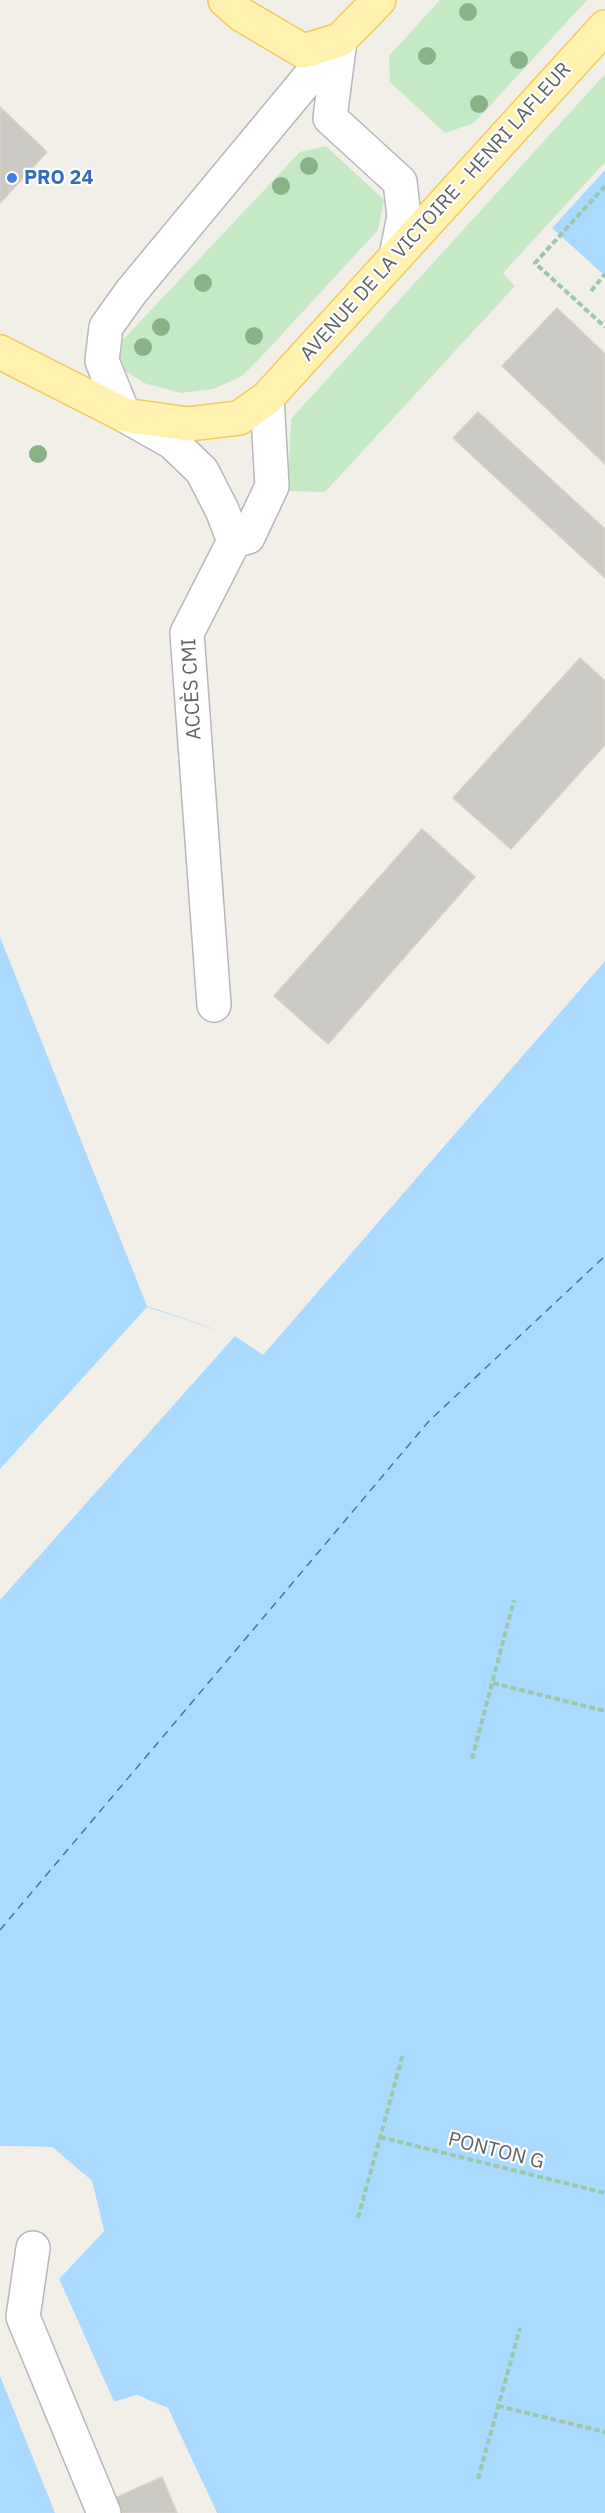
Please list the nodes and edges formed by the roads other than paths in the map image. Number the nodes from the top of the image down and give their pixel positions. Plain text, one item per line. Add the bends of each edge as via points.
1 (225, 0) edge
2 (379, 0) edge
3 (605, 27) edge
4 (340, 40) junction
5 (396, 256) junction
6 (0, 352) edge
7 (267, 398) junction
8 (124, 415) junction
9 (234, 541) junction
10 (214, 1005) dead end
11 (33, 2248) dead end
12 (104, 2513) edge

1 - 4 main road via 242,15 303,51
2 - 4 main road
3 - 5 main road, AVENUE DE LA VICTOIRE - HENRI LAFLEUR
4 - 5 street via 330,118 400,182 404,216
4 - 8 street via 106,327 102,360
5 - 7 main road, AVENUE DE LA VICTOIRE - HENRI LAFLEUR
6 - 8 main road, AVENUE DE LA VICTOIRE - HENRI LAFLEUR
7 - 8 main road, AVENUE DE LA VICTOIRE - HENRI LAFLEUR via 239,418 188,424
7 - 9 street, ACCÈS CMI via 272,486 248,537
8 - 9 street via 172,442 202,471
9 - 10 street, ACCÈS CMI via 187,633
11 - 12 street via 23,2317

